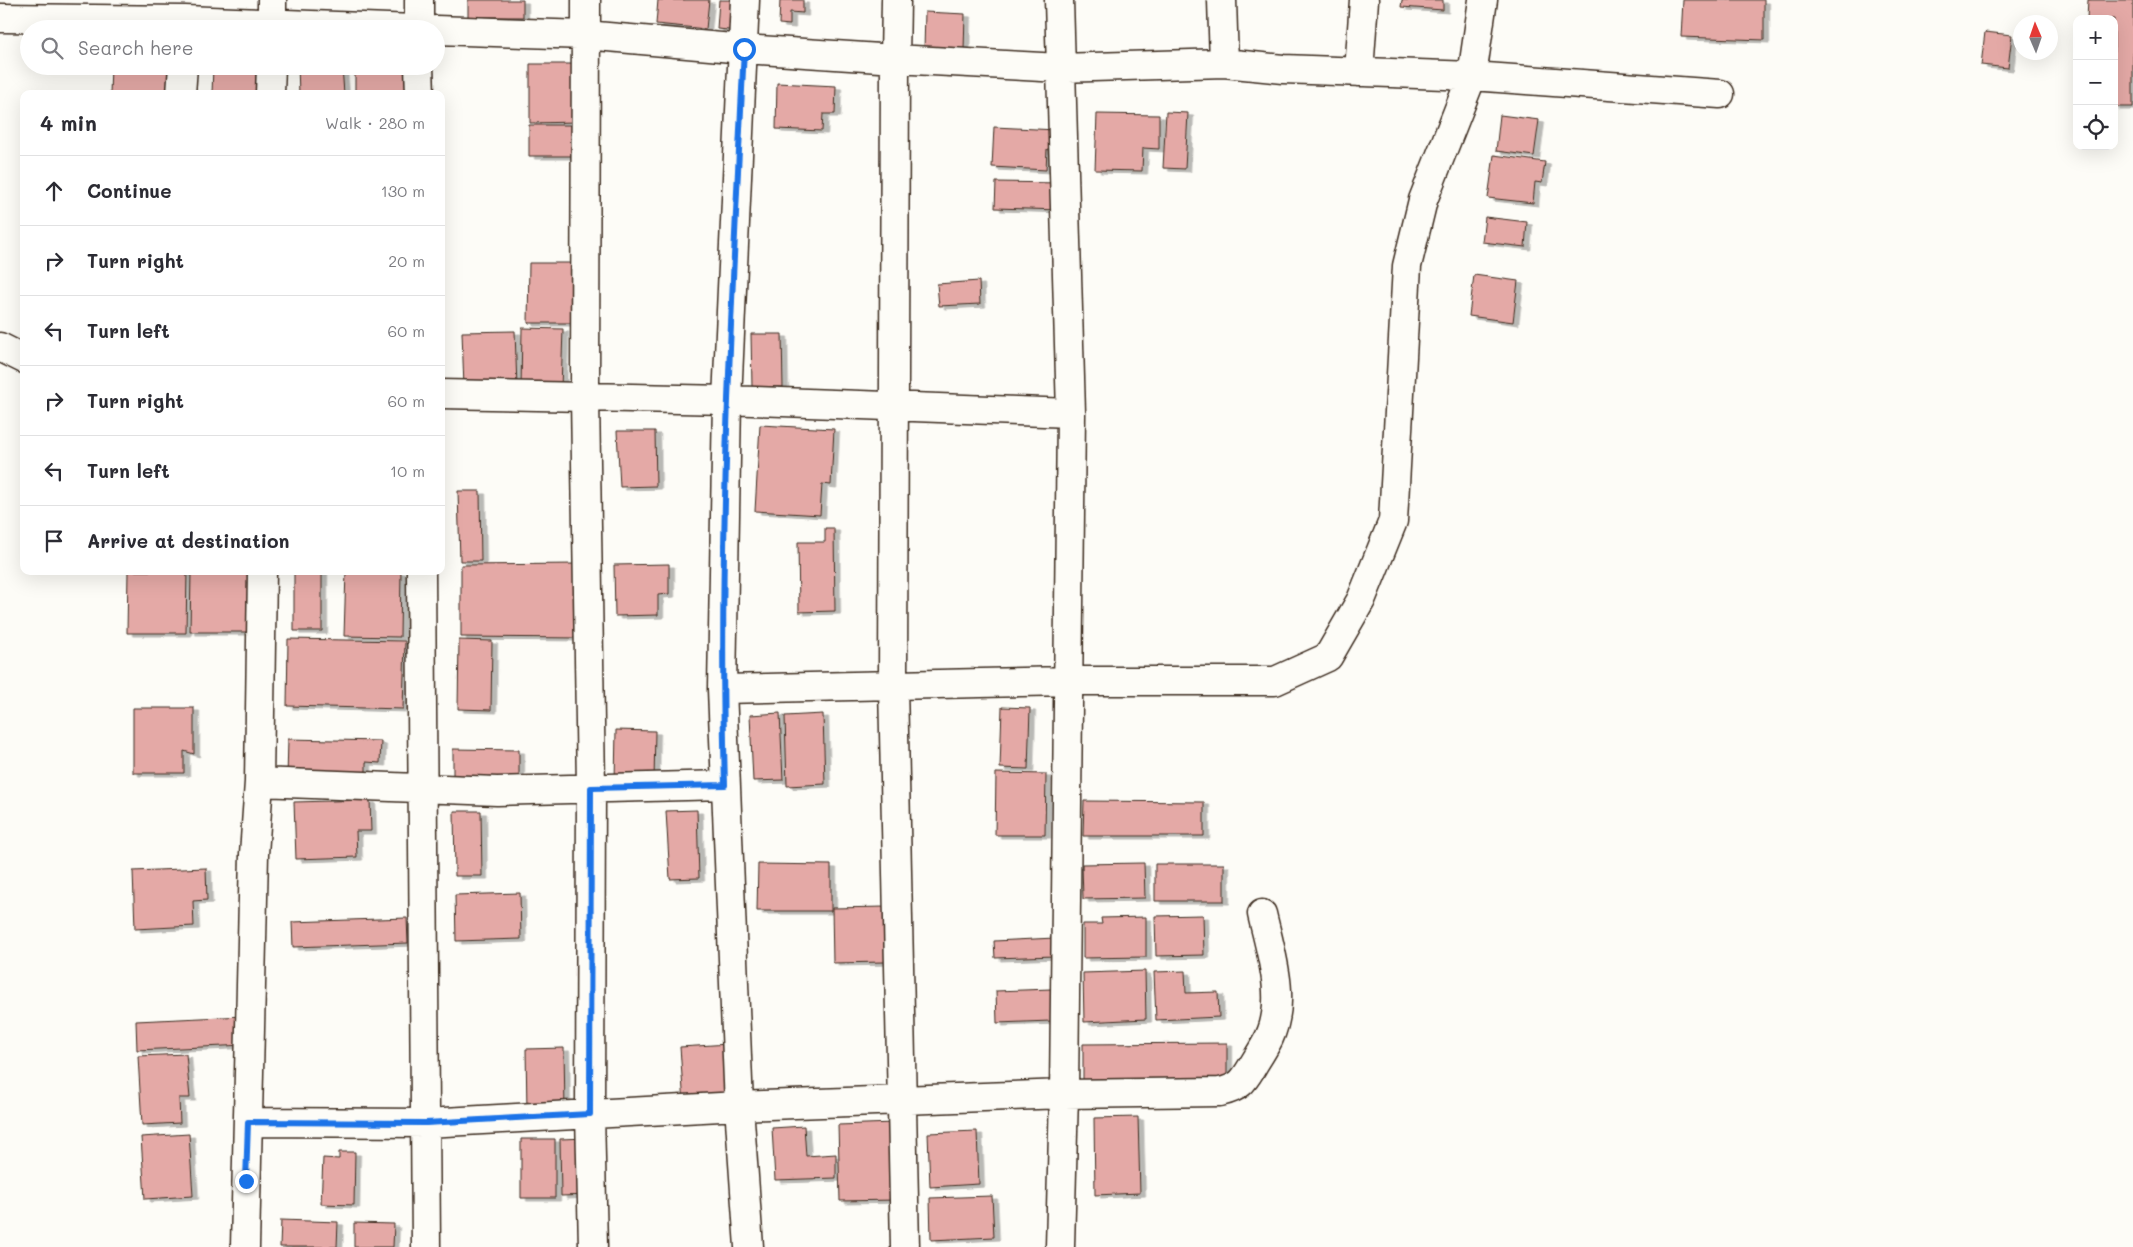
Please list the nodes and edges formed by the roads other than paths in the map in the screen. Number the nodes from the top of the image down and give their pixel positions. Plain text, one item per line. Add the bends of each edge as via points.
1 (419, 0) edge
2 (586, 0) edge
3 (745, 0) edge
4 (896, 0) edge
5 (1059, 0) edge
6 (1222, 0) edge
7 (1364, 0) edge
8 (1483, 0) edge
9 (185, 16) edge
10 (272, 17) edge
11 (0, 18) edge
12 (308, 20) edge
13 (419, 20) edge
14 (445, 30) edge
15 (585, 35) junction
16 (744, 49) junction
17 (896, 59) junction
18 (1224, 63) junction
19 (1060, 68) junction
20 (1359, 72) junction
21 (182, 75) edge
22 (271, 75) edge
23 (420, 75) edge
24 (1472, 76) junction
25 (181, 90) edge
26 (270, 90) edge
27 (420, 90) edge
28 (1720, 94) dead end
29 (0, 347) edge
30 (20, 357) edge
31 (445, 394) edge
32 (585, 397) junction
33 (727, 400) junction
34 (895, 406) junction
35 (1071, 413) junction
36 (262, 575) edge
37 (421, 575) edge
38 (1068, 681) junction
39 (893, 685) junction
40 (722, 689) junction
41 (259, 782) junction
42 (725, 785) junction
43 (591, 788) junction
44 (422, 789) junction
45 (1262, 914) dead end
46 (1064, 1094) junction
47 (901, 1100) junction
48 (739, 1106) junction
49 (590, 1114) junction
50 (248, 1122) junction
51 (426, 1123) junction
52 (245, 1247) edge
53 (426, 1247) edge
54 (593, 1247) edge
55 (749, 1247) edge
56 (905, 1247) edge
57 (1060, 1247) edge

1 - 13 street
2 - 15 street
3 - 16 street
4 - 17 street
5 - 19 street
6 - 18 street
7 - 20 street
8 - 24 street
9 - 10 street
9 - 11 street
10 - 12 street
14 - 15 street
15 - 16 street
15 - 32 street
16 - 17 street
16 - 33 street
17 - 19 street
17 - 34 street
18 - 19 street
18 - 20 street via 1283,70
19 - 35 street
20 - 24 street
21 - 25 street
22 - 26 street
23 - 27 street
24 - 28 street
24 - 38 street via 1423,200 1407,266 1393,522 1361,600 1328,657 1275,681
29 - 30 street
31 - 32 street
32 - 33 street
32 - 43 street
33 - 34 street
33 - 40 street
34 - 35 street
34 - 39 street
35 - 38 street
36 - 41 street
37 - 44 street
38 - 39 street
38 - 46 street
39 - 40 street
39 - 47 street
40 - 42 street
41 - 44 street
41 - 50 street via 254,854
42 - 43 street
42 - 48 street
43 - 44 street
43 - 49 street
44 - 51 street
45 - 46 street via 1276,974 1277,1007 1270,1037 1244,1082 1234,1089 1220,1092
46 - 47 street
46 - 57 street
47 - 48 street
47 - 56 street
48 - 49 street
48 - 55 street
49 - 51 street
49 - 54 street
50 - 51 street
50 - 52 street
51 - 53 street

